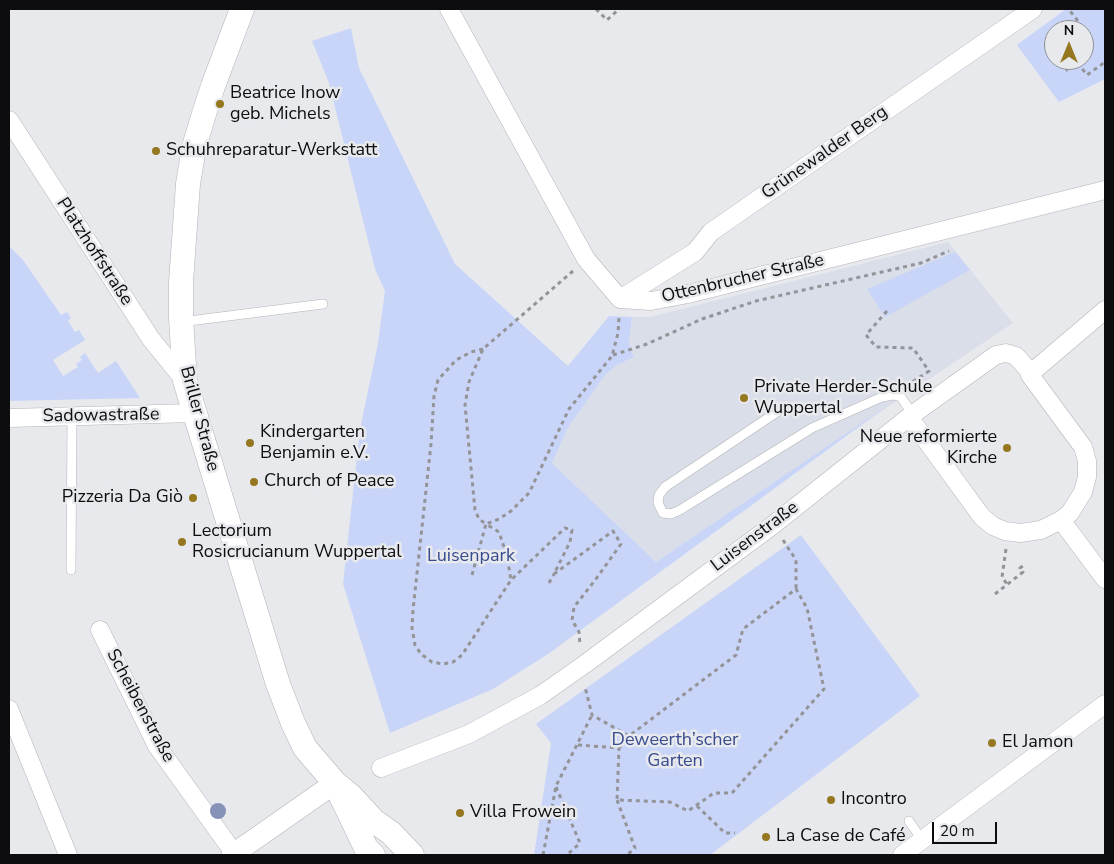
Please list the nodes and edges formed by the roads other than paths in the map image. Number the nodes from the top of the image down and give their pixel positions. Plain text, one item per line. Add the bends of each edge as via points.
1 (242, 9) edge
2 (449, 9) edge
3 (1033, 9) edge
4 (9, 120) edge
5 (1105, 190) edge
6 (620, 299) junction
7 (323, 304) dead end
8 (1105, 310) edge
9 (181, 322) junction
10 (1031, 373) junction
11 (185, 381) junction
12 (777, 412) dead end
13 (194, 413) junction
14 (72, 416) junction
15 (911, 416) junction
16 (9, 418) edge
17 (1061, 520) junction
18 (71, 570) dead end
19 (1105, 579) edge
20 (100, 630) dead end
21 (1105, 704) edge
22 (9, 709) edge
23 (381, 768) dead end
24 (335, 783) junction
25 (909, 821) dead end
26 (922, 840) junction
27 (233, 854) edge
28 (68, 855) edge
29 (373, 855) edge
30 (412, 855) edge
31 (902, 855) edge

1 - 9 main road, Briller Straße via 212,86 194,147 184,223
2 - 6 street via 586,260
3 - 6 street, Grünewalder Berg via 710,232 695,252
4 - 11 street, Platzhoffstraße via 151,339
5 - 6 street, Ottenbrucher Straße via 688,294 651,301
7 - 9 lane
8 - 10 street
9 - 11 main road, Briller Straße
10 - 15 street, Luisenstraße via 1016,356 996,355
10 - 17 street via 1083,447 1087,461 1083,492 1075,507
11 - 13 main road, Briller Straße
12 - 15 lane via 665,487 659,494 658,503 663,513 680,510 812,428 882,397 901,397
13 - 14 street, Sadowastraße
13 - 24 main road, Briller Straße via 287,708 305,748
14 - 16 street, Sadowastraße
14 - 18 lane
15 - 17 street via 982,517 993,526 1020,533 1041,530
15 - 23 street, Luisenstraße via 773,525 585,664 518,709 469,734
17 - 19 street
20 - 27 street, Scheibenstraße via 157,746
21 - 26 street
22 - 28 street
24 - 27 street
24 - 29 main road, Briller Straße via 366,848
24 - 30 main road, Briller Straße
25 - 26 lane
26 - 31 street

